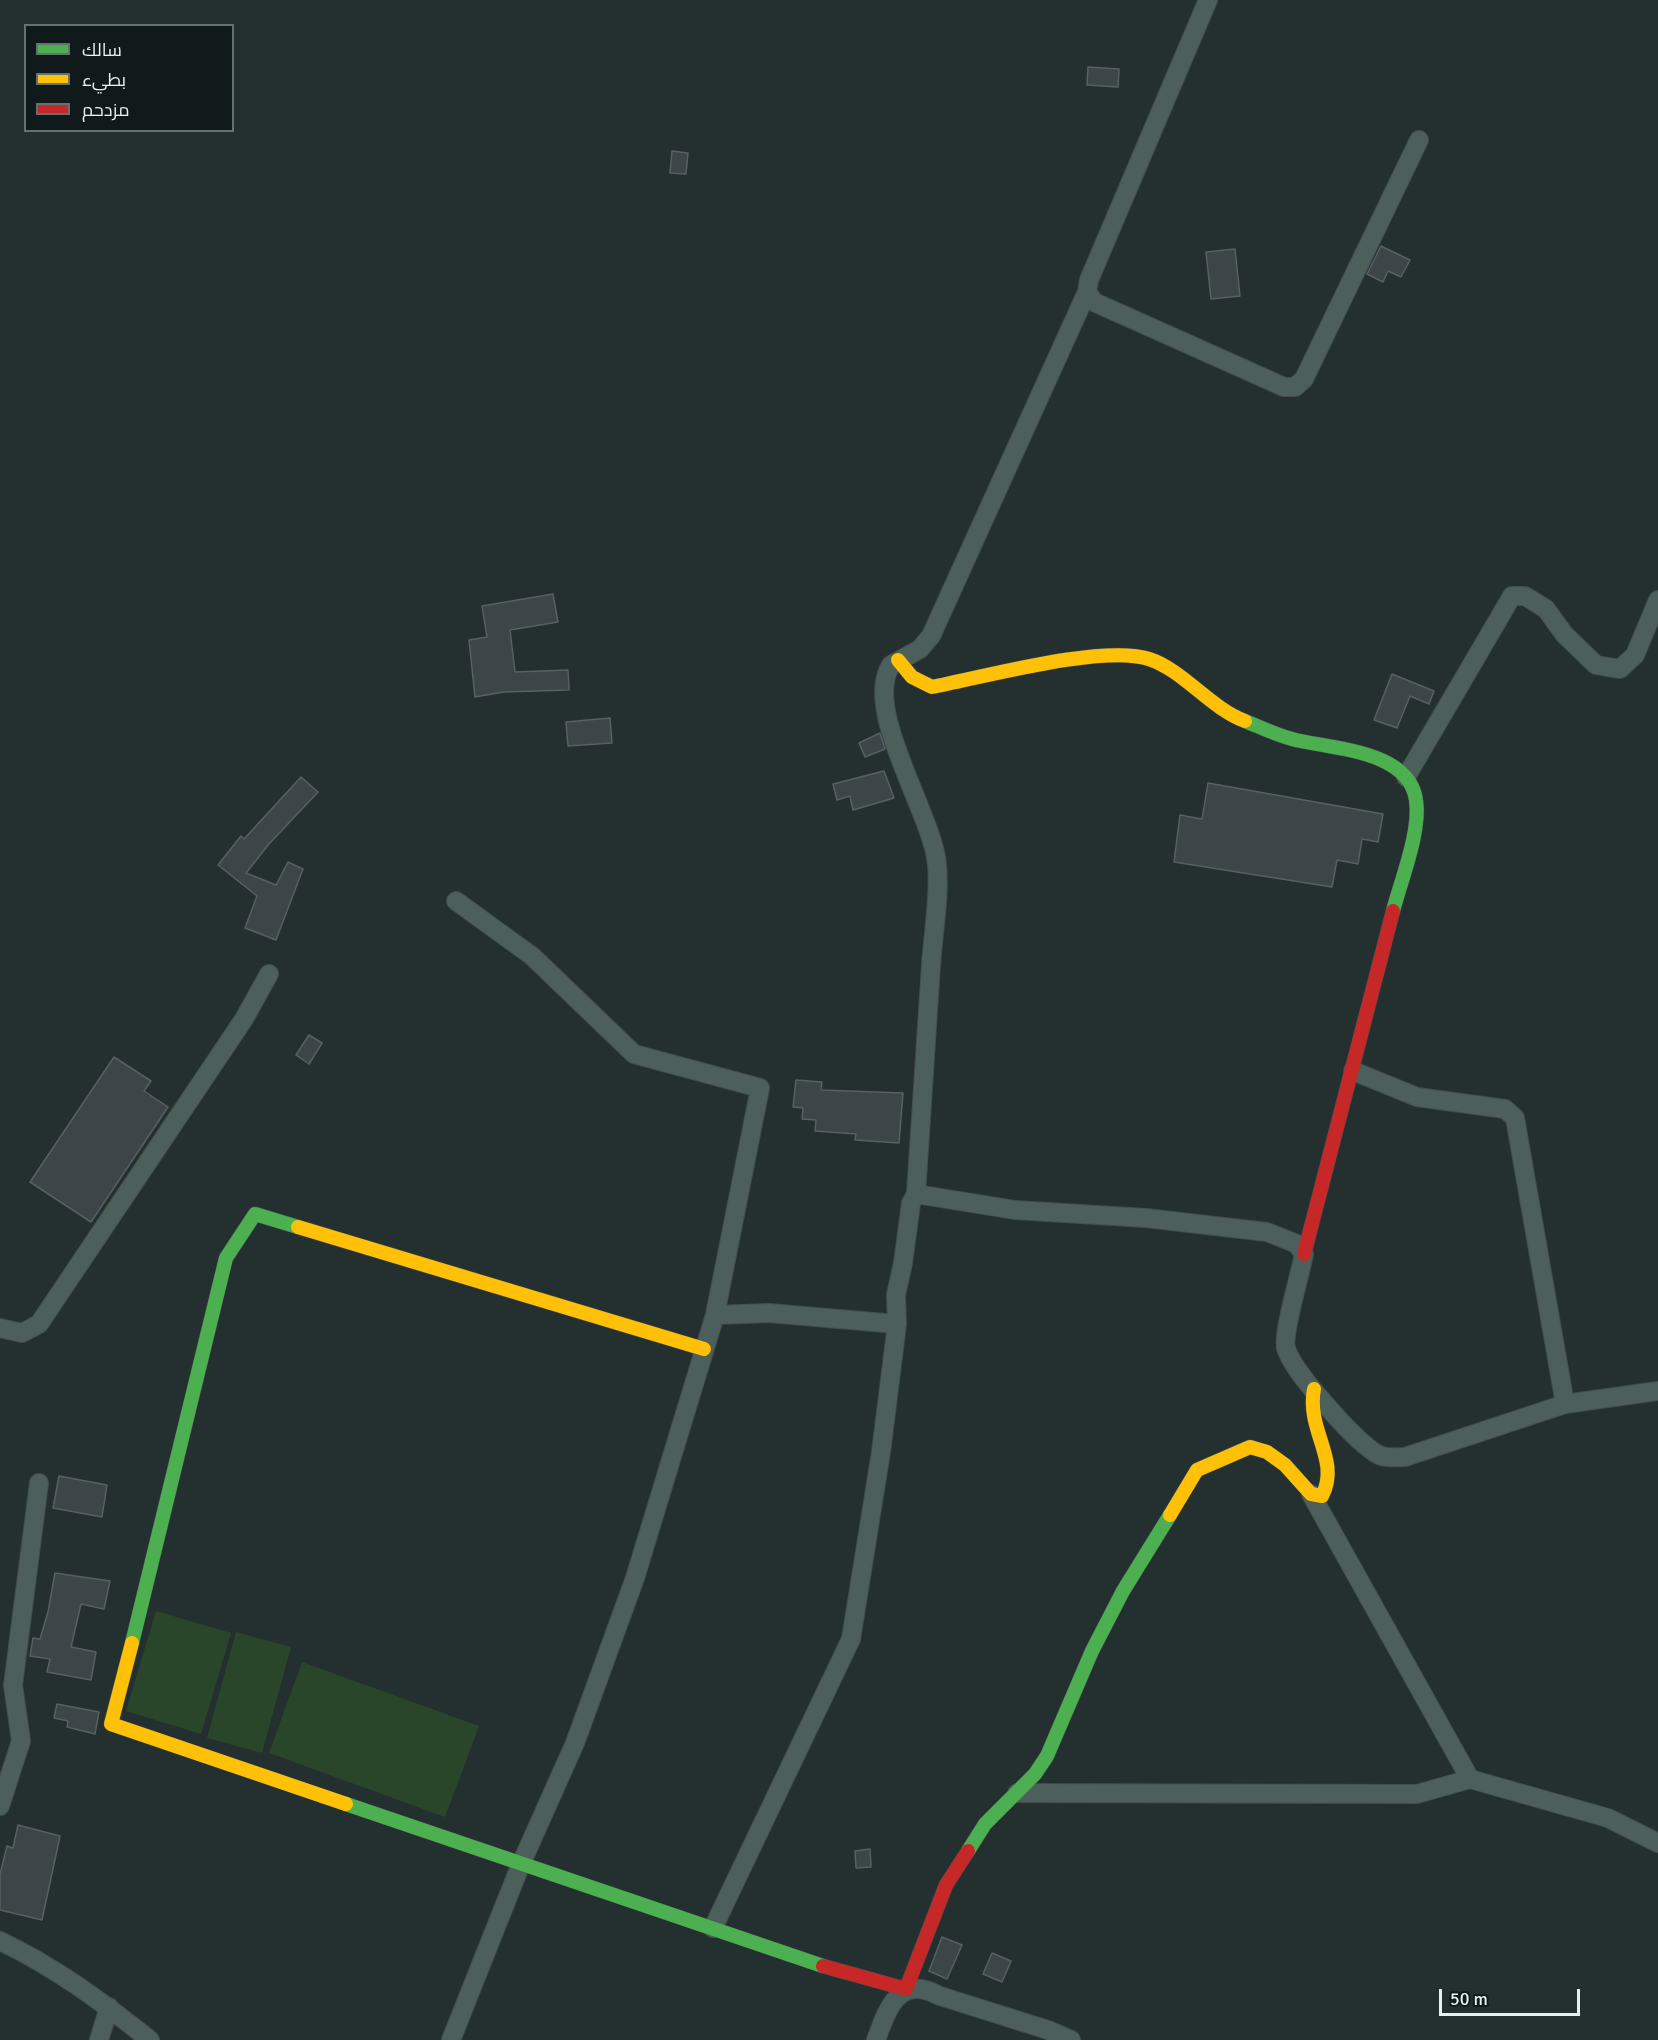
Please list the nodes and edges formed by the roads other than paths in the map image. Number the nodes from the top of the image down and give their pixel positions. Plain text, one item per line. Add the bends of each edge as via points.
1 (1208, 0) edge
2 (1419, 140) dead end
3 (1087, 292) junction
4 (1658, 600) edge
5 (898, 660) junction
6 (1406, 777) junction
7 (456, 901) dead end
8 (269, 974) dead end
9 (1353, 1071) junction
10 (916, 1194) junction
11 (1304, 1254) junction
12 (715, 1315) junction
13 (897, 1323) junction
14 (0, 1328) edge
15 (704, 1349) junction
16 (1314, 1389) junction
17 (1658, 1391) edge
18 (1565, 1404) junction
19 (39, 1483) dead end
20 (1311, 1494) junction
21 (1470, 1779) junction
22 (1017, 1793) junction
23 (0, 1806) edge
24 (1658, 1843) edge
25 (521, 1864) junction
26 (713, 1928) junction
27 (0, 1941) edge
28 (906, 1989) junction
29 (110, 2007) junction
30 (99, 2040) edge
31 (150, 2040) edge
32 (451, 2040) edge
33 (876, 2040) edge
34 (1071, 2040) edge

1 - 3 street
2 - 3 street via 1304,379 1295,387 1284,387 1094,302
3 - 5 street via 931,636 920,649
4 - 6 street via 1635,655 1620,669 1596,665 1564,634 1546,609 1525,596 1512,596
5 - 6 street via 912,677 932,687 1086,657 1150,659 1192,685 1228,715 1292,739 1381,759
5 - 10 street via 887,672 883,699 937,864
6 - 9 street via 1416,798 1416,821
7 - 12 street via 532,956 634,1054 760,1088
8 - 14 street via 244,1019 39,1324 22,1333
9 - 11 street
9 - 18 street via 1417,1098 1505,1109 1515,1118
10 - 11 street via 1016,1210 1146,1218 1267,1232 1297,1244
10 - 13 street via 911,1203 896,1296
11 - 16 street via 1285,1347 1297,1370
12 - 13 street via 770,1313
12 - 15 street
13 - 26 street via 851,1640
15 - 25 street via 635,1578 575,1743
15 - 25 street via 255,1214 226,1258 111,1725
16 - 18 street via 1375,1453 1387,1458 1405,1457
16 - 20 street via 1311,1409 1329,1475 1322,1496
17 - 18 street
19 - 23 street via 13,1685 21,1741
20 - 21 street
20 - 22 street via 1267,1452 1250,1447 1197,1470 1123,1591 1092,1651 1047,1756
21 - 22 street via 1417,1794
21 - 24 street via 1608,1818
22 - 28 street via 985,1824 946,1885
25 - 26 street
25 - 32 street
26 - 28 street via 844,1973
27 - 29 street via 36,1958
28 - 33 street via 893,2001
28 - 34 street via 924,1988
29 - 30 street
29 - 31 street

